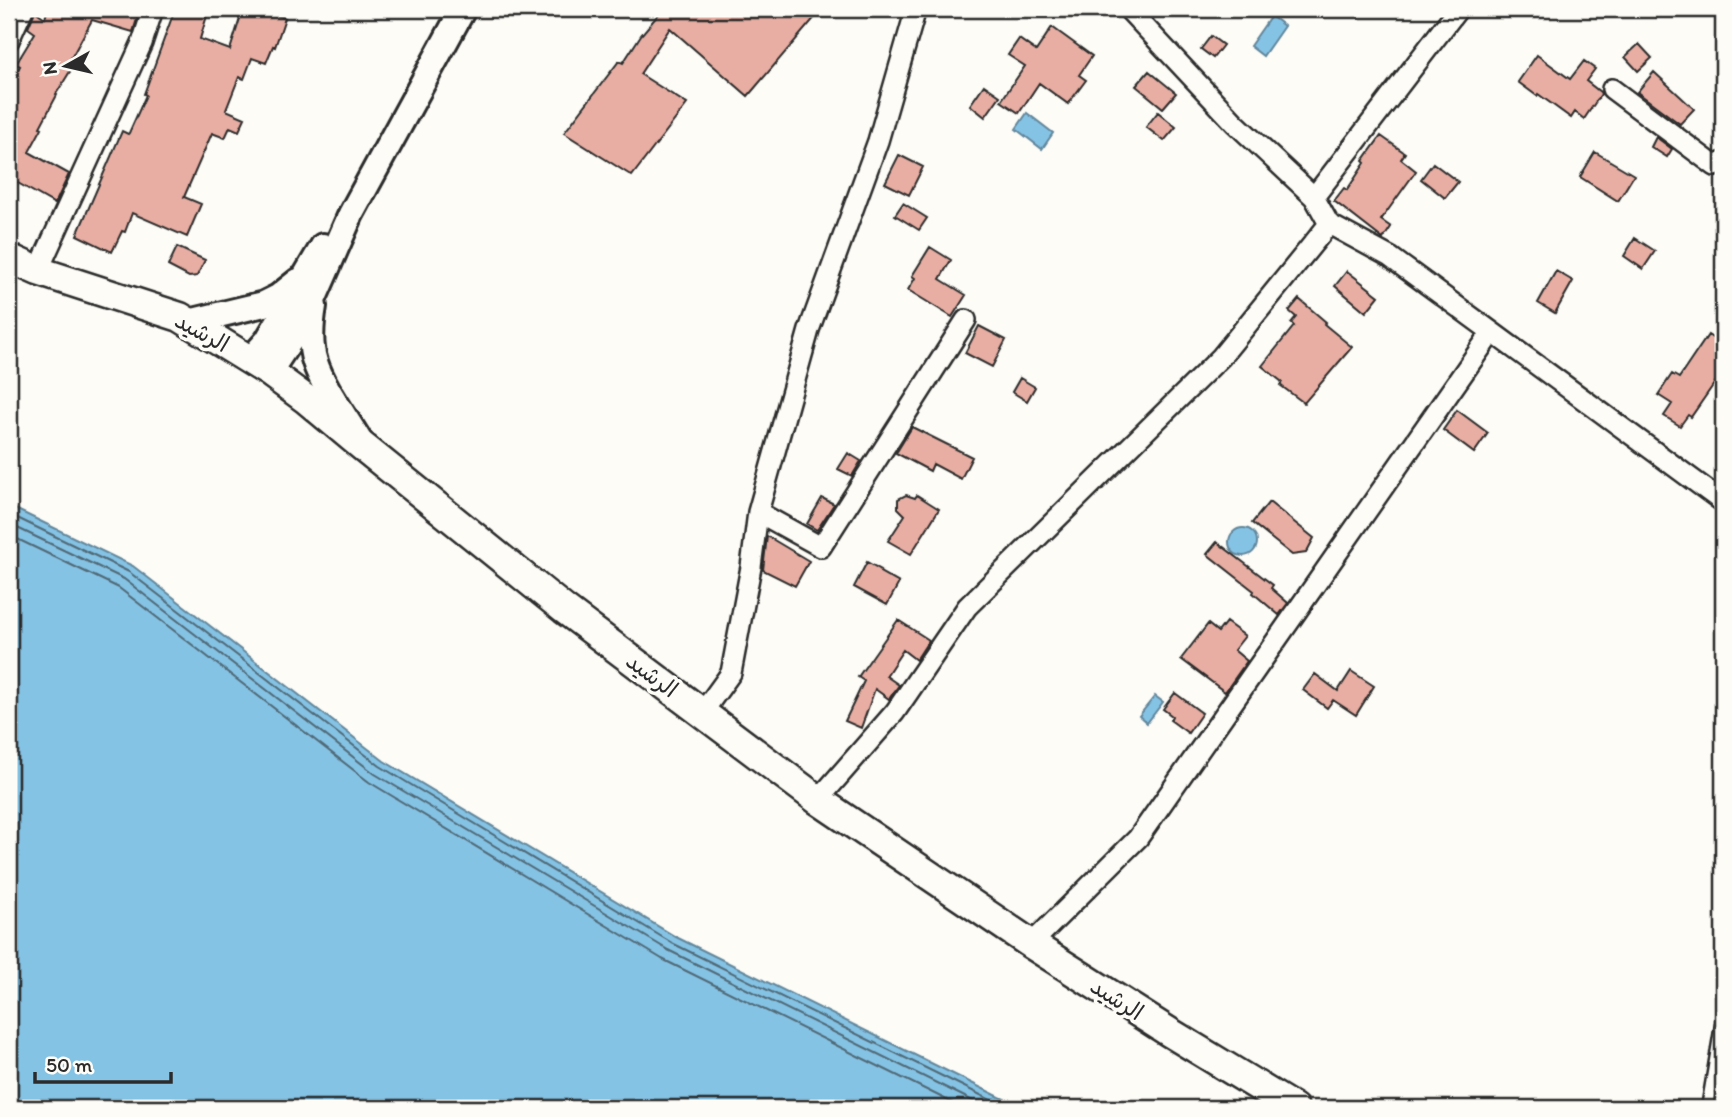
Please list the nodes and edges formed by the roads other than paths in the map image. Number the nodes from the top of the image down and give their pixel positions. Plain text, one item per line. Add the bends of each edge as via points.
1 (23, 9) edge
2 (153, 9) edge
3 (463, 9) edge
4 (916, 9) edge
5 (1458, 9) edge
6 (1134, 11) edge
7 (9, 40) edge
8 (1612, 89) dead end
9 (1723, 162) edge
10 (1314, 197) junction
11 (1329, 224) junction
12 (9, 258) edge
13 (38, 271) junction
14 (310, 286) junction
15 (966, 320) dead end
16 (189, 323) junction
17 (1492, 332) junction
18 (260, 365) junction
19 (362, 446) junction
20 (1723, 502) edge
21 (758, 512) junction
22 (702, 713) junction
23 (818, 800) junction
24 (1031, 944) junction
25 (1723, 1013) edge
26 (1294, 1108) edge
27 (1707, 1108) edge

1 - 7 street
2 - 13 street via 142,43
3 - 14 street
4 - 21 street via 878,141 810,330
5 - 10 street
6 - 10 street via 1235,123
8 - 9 street via 1715,166
10 - 11 street
11 - 17 street via 1390,257
11 - 23 street via 1221,357 967,607 895,712
12 - 13 main road, الرشيد
13 - 16 main road, الرشيد
14 - 16 street via 264,304
14 - 18 street via 267,341
14 - 19 street via 315,362
15 - 21 street via 821,547
16 - 18 main road, الرشيد
17 - 20 street
17 - 24 street via 1138,838
18 - 19 main road, الرشيد
19 - 22 main road, الرشيد
21 - 22 street via 731,673
22 - 23 main road, الرشيد
23 - 24 main road, الرشيد
24 - 26 main road, الرشيد
25 - 27 lane

